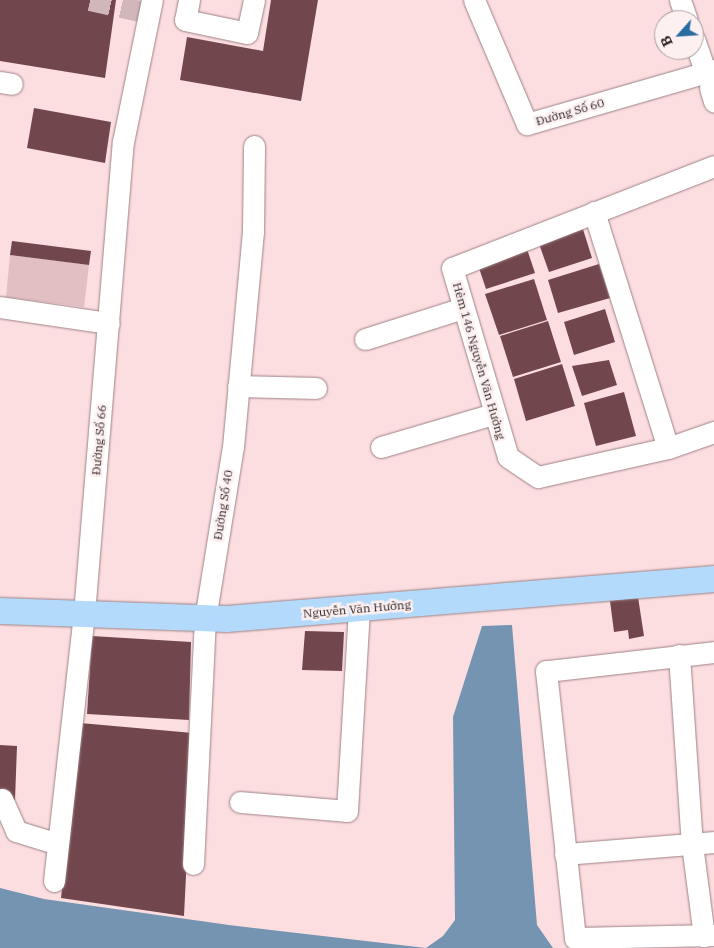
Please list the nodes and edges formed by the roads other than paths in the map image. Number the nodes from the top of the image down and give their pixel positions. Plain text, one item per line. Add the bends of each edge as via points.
1 (152, 0) edge
2 (189, 0) edge
3 (254, 0) edge
4 (474, 0) edge
5 (702, 60) edge
6 (711, 83) edge
7 (254, 146) dead end
8 (714, 166) edge
9 (594, 212) junction
10 (0, 307) edge
11 (463, 308) junction
12 (109, 323) junction
13 (365, 339) dead end
14 (238, 386) junction
15 (316, 388) dead end
16 (493, 414) junction
17 (714, 432) edge
18 (381, 447) dead end
19 (668, 448) junction
20 (714, 579) edge
21 (0, 610) edge
22 (359, 610) junction
23 (84, 614) junction
24 (205, 619) junction
25 (714, 652) edge
26 (679, 656) junction
27 (2, 799) dead end
28 (240, 802) dead end
29 (714, 842) edge
30 (58, 844) junction
31 (692, 844) junction
32 (565, 854) junction
33 (193, 864) dead end
34 (54, 881) dead end
35 (709, 935) edge

1 - 12 street, Đường Số 66 via 123,142
2 - 3 street via 185,20 247,33
4 - 6 street, Đường Số 60 via 527,124
5 - 6 street
7 - 14 street, Đường Số 40 via 253,231
8 - 9 street, Hẻm 146 Nguyễn Văn Hưởng
9 - 11 street, Hẻm 146 Nguyễn Văn Hưởng via 452,268
9 - 19 street
10 - 12 street
11 - 13 street
11 - 16 street, Hẻm 146 Nguyễn Văn Hưởng
12 - 23 street, Đường Số 66
14 - 15 street
14 - 24 street, Đường Số 40
16 - 18 street
16 - 19 street, Hẻm 146 Nguyễn Văn Hưởng via 508,457 538,477
17 - 19 street, Hẻm 146 Nguyễn Văn Hưởng
20 - 22 main road, Nguyễn Văn Hưởng
21 - 23 main road, Nguyễn Văn Hưởng
22 - 24 main road, Nguyễn Văn Hưởng
22 - 28 street via 347,811
23 - 24 main road, Nguyễn Văn Hưởng
23 - 30 street, Đường Số 66
24 - 33 street, Đường Số 40
25 - 26 street
26 - 31 street
26 - 32 street via 546,671
27 - 30 street via 16,831
29 - 31 street
30 - 34 street, Đường Số 66
31 - 32 street
31 - 35 street
32 - 35 street via 575,938

